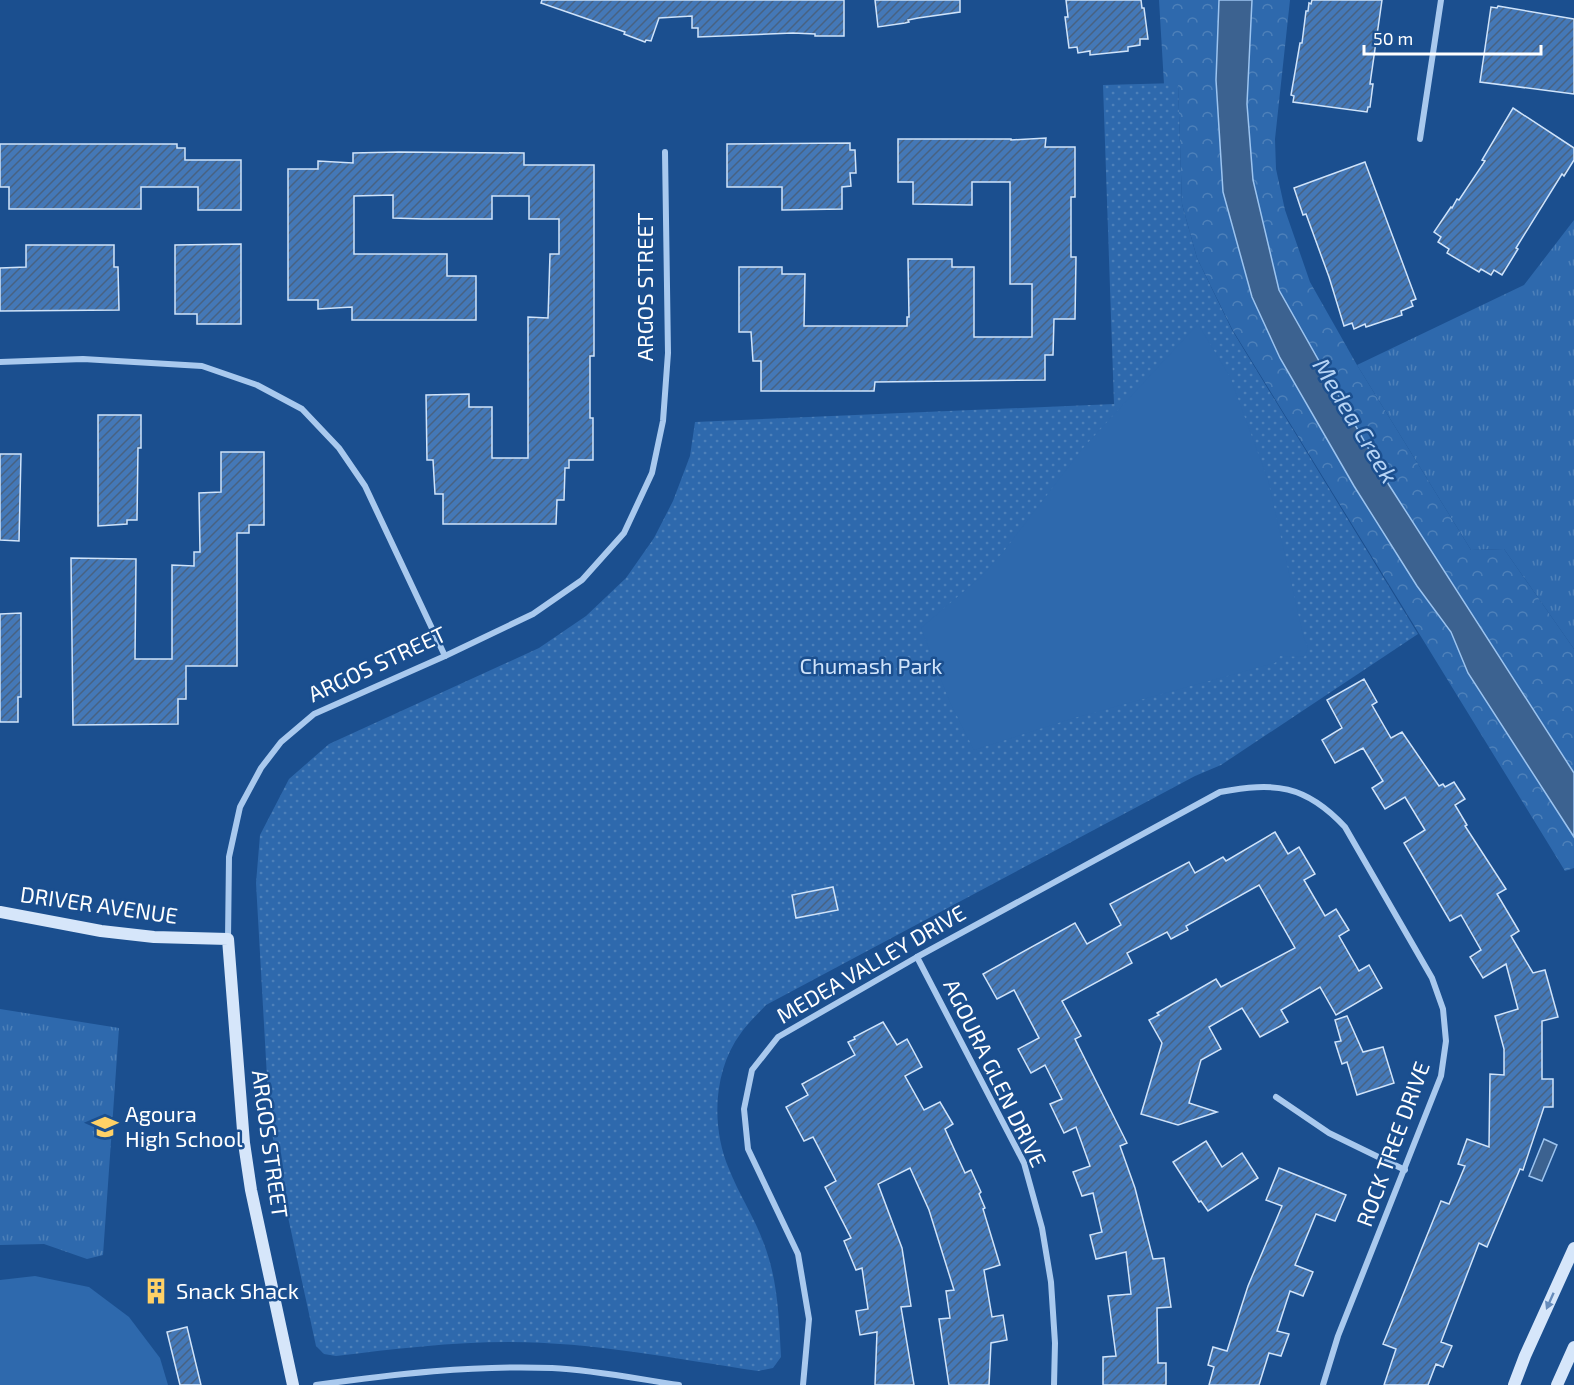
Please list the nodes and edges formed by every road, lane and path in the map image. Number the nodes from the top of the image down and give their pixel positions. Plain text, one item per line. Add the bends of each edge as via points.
1 (1441, 0) edge
2 (1420, 139) dead end
3 (665, 152) dead end
4 (0, 362) edge
5 (445, 656) junction
6 (1282, 787) joint
7 (0, 912) edge
8 (228, 939) junction
9 (917, 957) junction
10 (1276, 1097) dead end
11 (1405, 1170) junction
12 (1574, 1248) edge
13 (1574, 1347) edge
14 (293, 1385) edge
15 (316, 1385) edge
16 (679, 1385) edge
17 (803, 1385) edge
18 (1054, 1385) edge
19 (1323, 1385) edge
20 (1514, 1385) edge
21 (1557, 1385) edge

1 - 2 street
3 - 5 street, ARGOS STREET via 668,353 663,421 652,473 624,533 582,580 533,614
4 - 5 street via 83,359 202,366 257,384 302,409 339,448 365,486
5 - 8 street, ARGOS STREET via 314,714 274,751 240,807 229,857
6 - 9 street, MEDEA VALLEY DRIVE via 1251,786 1220,792
6 - 11 street, ROCK TREE DRIVE via 1320,804 1345,826 1432,978 1443,1009 1446,1041 1441,1076
7 - 8 street, DRIVER AVENUE via 101,931
8 - 14 street, ARGOS STREET via 244,1143
9 - 17 street, MEDEA VALLEY DRIVE via 778,1037 752,1070 744,1109 748,1149 798,1254 809,1319
9 - 18 street, AGOURA GLEN DRIVE via 1024,1163 1042,1228 1051,1282
10 - 11 street via 1329,1133
11 - 19 street, ROCK TREE DRIVE via 1338,1336
12 -> 20 street
13 - 21 street
15 - 16 street via 407,1372 488,1367 555,1368

